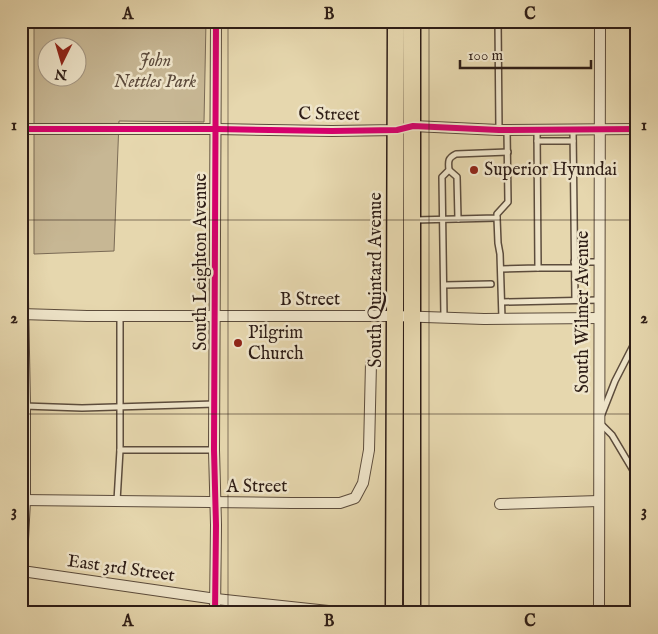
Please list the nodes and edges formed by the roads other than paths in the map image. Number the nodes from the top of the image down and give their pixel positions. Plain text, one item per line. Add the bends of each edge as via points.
1 (22, 21) edge
2 (216, 21) edge
3 (396, 21) edge
4 (412, 21) edge
5 (498, 21) edge
6 (600, 21) edge
7 (21, 96) edge
8 (405, 128) junction
9 (21, 129) edge
10 (216, 129) junction
11 (573, 129) junction
12 (600, 129) junction
13 (503, 130) junction
14 (537, 130) junction
15 (637, 130) edge
16 (537, 141) junction
17 (573, 141) junction
18 (508, 152) junction
19 (449, 170) junction
20 (21, 191) edge
21 (497, 218) junction
22 (443, 219) junction
23 (458, 219) junction
24 (412, 220) junction
25 (21, 223) edge
26 (599, 262) junction
27 (574, 265) junction
28 (538, 268) junction
29 (501, 269) junction
30 (491, 284) dead end
31 (444, 285) junction
32 (575, 300) junction
33 (599, 300) junction
34 (502, 302) junction
35 (22, 314) edge
36 (216, 316) junction
37 (395, 316) junction
38 (120, 317) junction
39 (413, 317) junction
40 (444, 317) junction
41 (599, 318) junction
42 (502, 319) junction
43 (637, 338) edge
44 (371, 362) dead end
45 (215, 404) junction
46 (23, 406) edge
47 (121, 408) junction
48 (599, 422) junction
49 (120, 450) junction
50 (214, 450) junction
51 (637, 477) edge
52 (23, 500) edge
53 (116, 501) junction
54 (599, 501) junction
55 (215, 503) junction
56 (500, 504) dead end
57 (22, 571) edge
58 (21, 578) edge
59 (216, 599) junction
60 (599, 608) edge
61 (215, 613) edge
62 (347, 613) edge
63 (394, 613) edge
64 (412, 613) edge

1 - 7 street
2 - 10 street, South Leighton Avenue
3 - 8 highway, South Quintard Avenue
4 - 8 highway, South Quintard Avenue
5 - 13 lane
6 - 12 street, South Wilmer Avenue
8 - 10 street, C Street via 332,131
8 - 13 street, C Street
8 - 24 highway, South Quintard Avenue
8 - 37 highway, South Quintard Avenue
9 - 10 street, C Street
10 - 36 street, South Leighton Avenue
11 - 12 street, C Street
11 - 14 street, C Street
11 - 17 lane
12 - 15 street, C Street
12 - 26 street, South Wilmer Avenue
13 - 14 street, C Street
13 - 18 lane
14 - 16 lane
16 - 17 lane
16 - 28 lane
17 - 27 lane
18 - 19 lane via 456,154 448,162
18 - 21 lane via 508,202
19 - 22 lane via 442,178
19 - 23 lane via 457,177
20 - 25 street
21 - 23 lane
21 - 29 lane
22 - 23 lane
22 - 24 lane
22 - 31 lane
24 - 39 highway, South Quintard Avenue
25 - 35 street
26 - 27 lane
26 - 33 street, South Wilmer Avenue
27 - 28 lane
27 - 32 lane
28 - 29 lane
29 - 34 lane
30 - 31 lane
31 - 40 lane
32 - 33 lane
32 - 34 lane
33 - 41 street, South Wilmer Avenue
34 - 42 lane
35 - 38 street, B Street
35 - 46 street
36 - 37 street, B Street
36 - 38 street, B Street
36 - 45 street, South Leighton Avenue
37 - 39 street, B Street
37 - 63 highway, South Quintard Avenue
38 - 47 lane
39 - 40 street, B Street
39 - 64 highway, South Quintard Avenue
40 - 42 street, B Street
41 - 42 street, B Street
41 - 48 street, South Wilmer Avenue
43 - 48 lane
44 - 55 street, A Street via 369,450 363,483 355,498 340,503
45 - 47 lane
45 - 50 street, South Leighton Avenue
46 - 47 lane
46 - 52 street
47 - 49 lane
48 - 51 lane via 612,435
48 - 54 street, South Wilmer Avenue
49 - 50 lane
49 - 53 lane
50 - 55 street, South Leighton Avenue
52 - 53 street, A Street
52 - 57 street
53 - 55 street, A Street
54 - 56 street
54 - 60 street, South Wilmer Avenue
55 - 59 street, South Leighton Avenue
57 - 58 street
57 - 59 street, East 3rd Street
59 - 61 street, South Leighton Avenue
59 - 62 street, East 3rd Street

